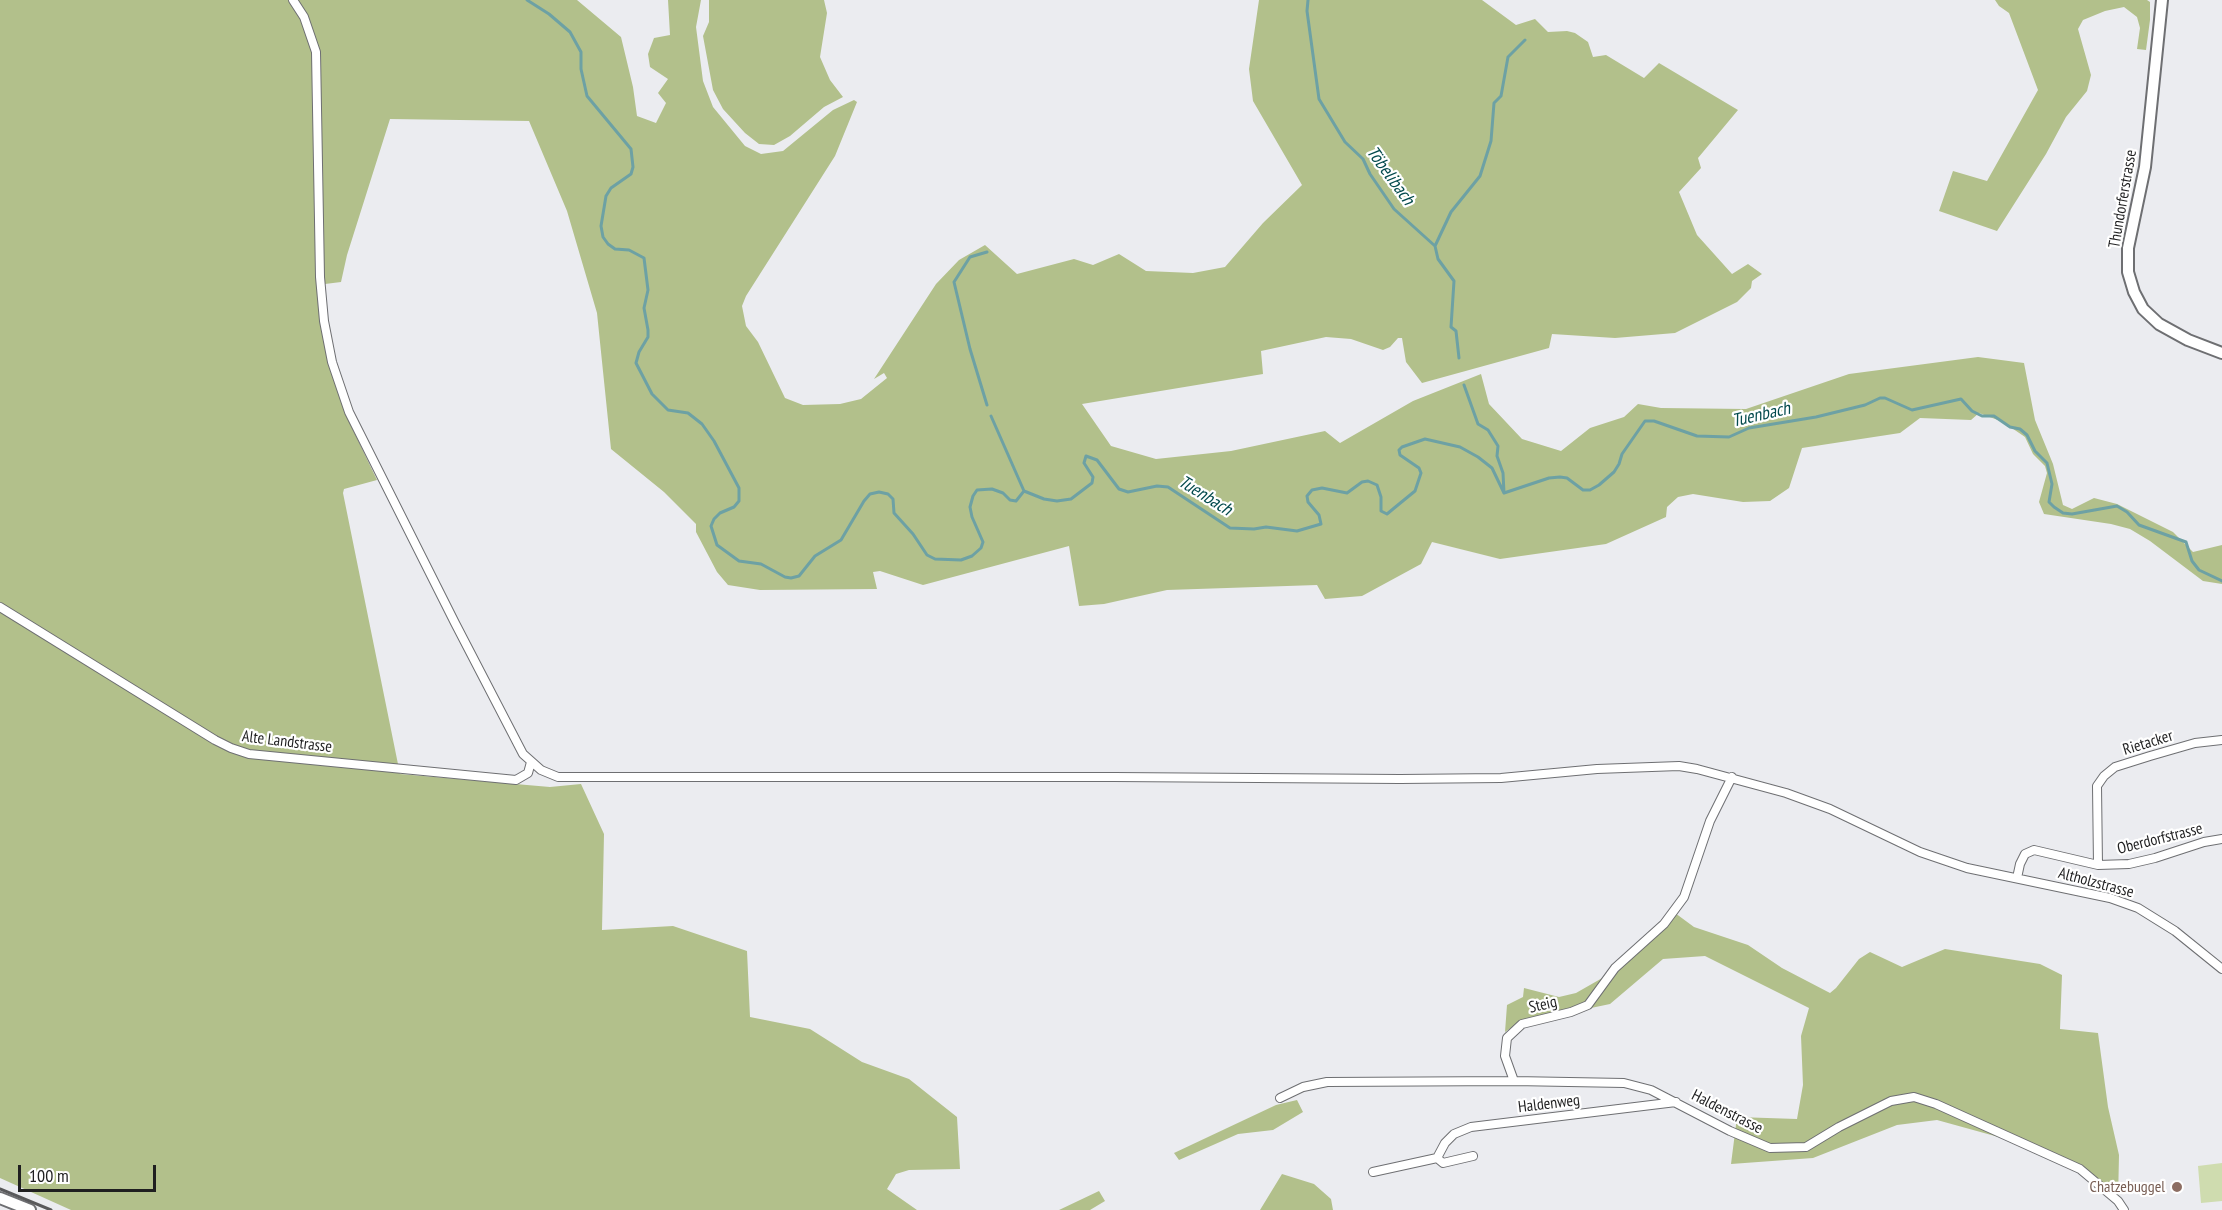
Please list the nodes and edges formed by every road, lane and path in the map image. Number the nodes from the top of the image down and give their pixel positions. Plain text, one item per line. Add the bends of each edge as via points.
1 (293, 0) edge
2 (2162, 0) edge
3 (2222, 353) edge
4 (0, 607) edge
5 (2222, 740) edge
6 (531, 762) junction
7 (1732, 777) junction
8 (2222, 839) edge
9 (2098, 865) junction
10 (2017, 878) junction
11 (2222, 969) edge
12 (1514, 1081) junction
13 (1280, 1098) dead end
14 (1677, 1102) junction
15 (1473, 1156) dead end
16 (1437, 1158) junction
17 (1373, 1172) dead end
18 (0, 1198) edge
19 (30, 1210) edge
20 (2124, 1210) edge

1 - 6 street via 304,17 316,52 320,277 332,362 349,412 523,754
2 - 3 street, Thundorferstrasse via 2145,167 2128,248 2128,272 2143,309 2159,324
4 - 6 street, Alte Landstrasse via 215,740 249,754 516,780 528,773
5 - 9 street, Rietacker via 2150,756 2115,767 2104,776 2097,786
6 - 7 street via 558,777 1501,778 1679,766
7 - 10 street via 1830,809 1920,852 1967,868
7 - 12 street, Steig via 1710,821 1684,897 1664,924 1615,968 1588,1005 1522,1024 1507,1038 1505,1056
8 - 9 street, Oberdorfstrasse via 2130,864
9 - 10 street, Oberdorfstrasse via 2034,850 2025,855
10 - 11 street, Altholzstrasse via 2138,908 2175,931
12 - 13 street, Haldenstrasse via 1328,1082
12 - 14 street, Haldenstrasse via 1624,1083
14 - 16 street, Haldenweg via 1472,1127 1454,1134
14 - 20 street, Haldenstrasse via 1770,1148 1806,1147 1891,1101 1914,1097 2080,1169
15 - 16 street via 1443,1163
16 - 17 street
18 - 19 street

